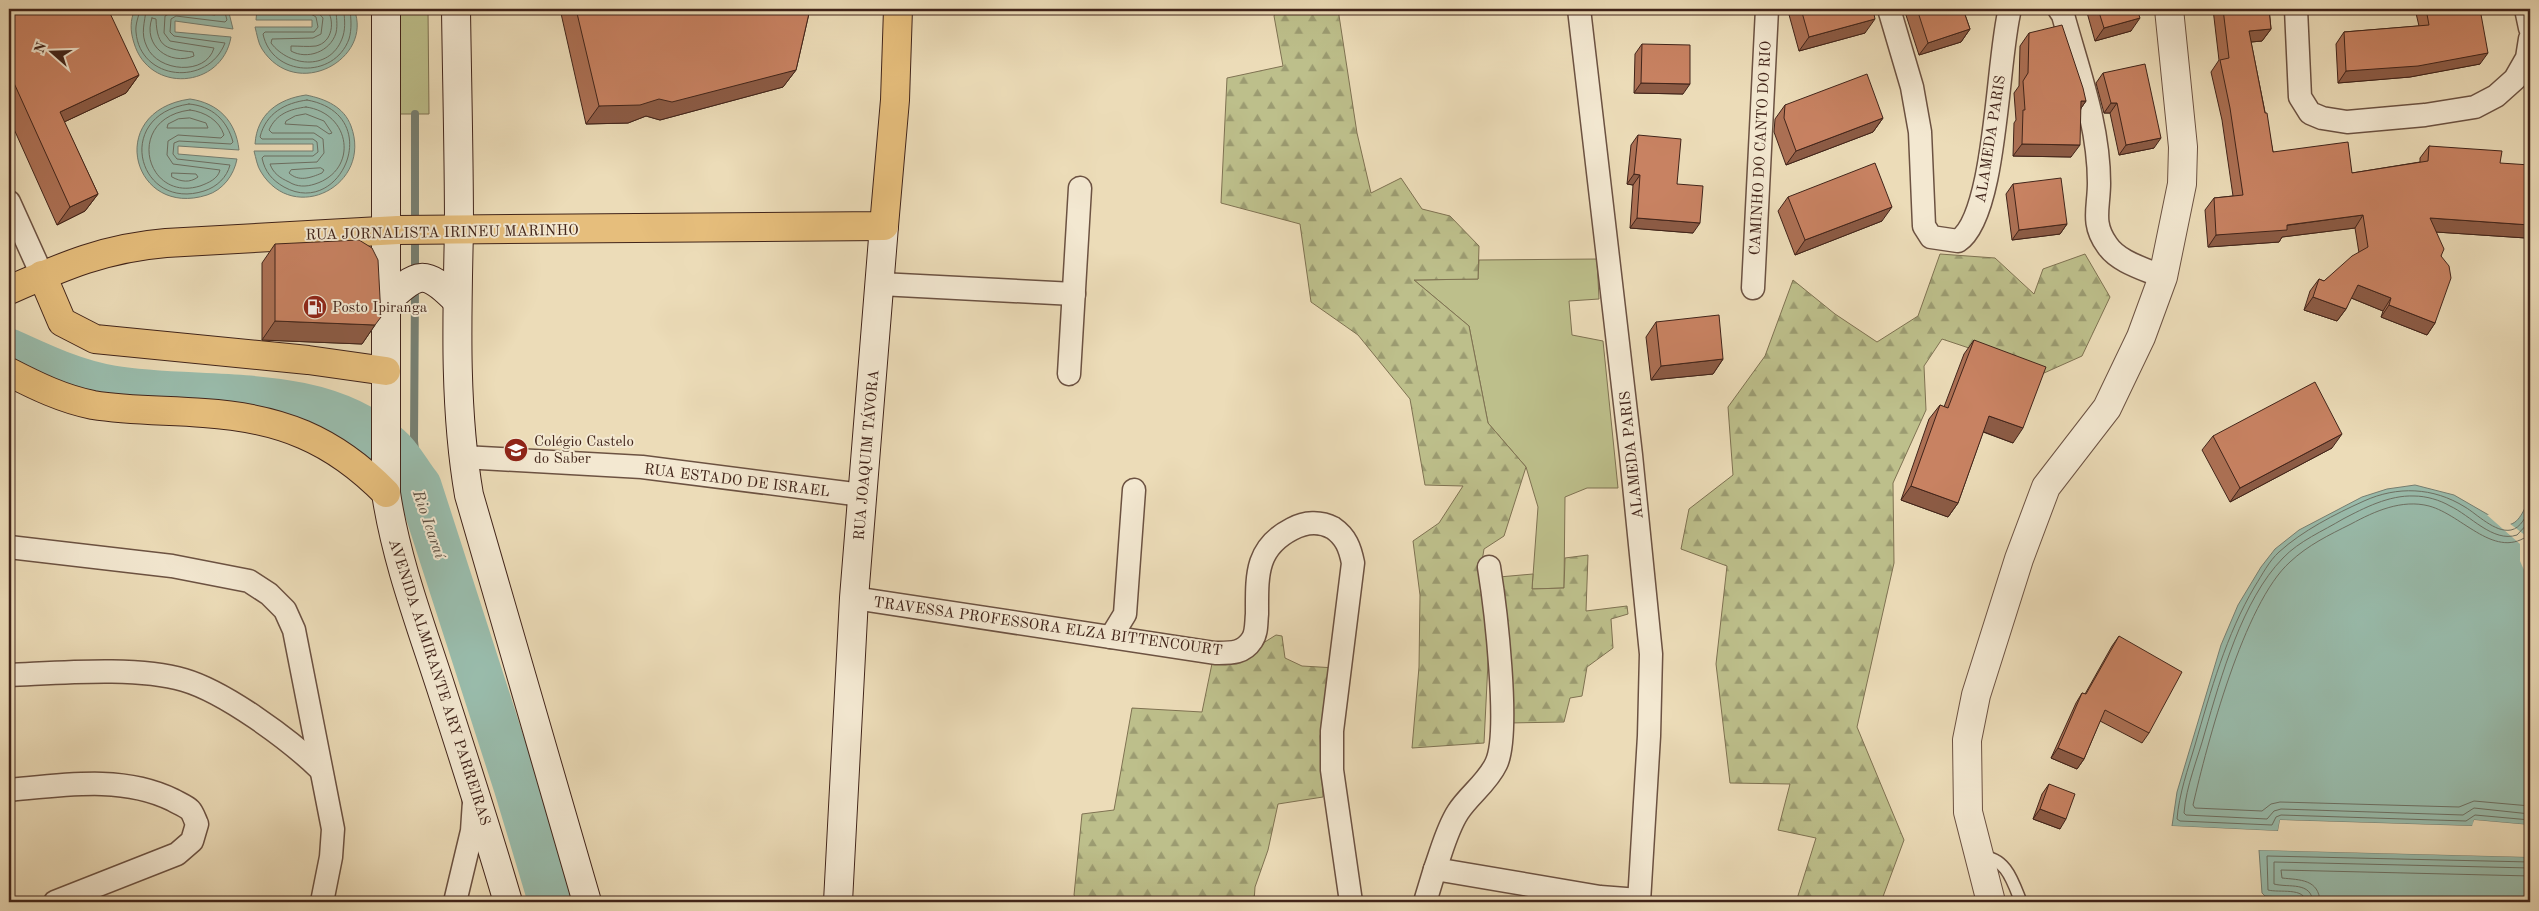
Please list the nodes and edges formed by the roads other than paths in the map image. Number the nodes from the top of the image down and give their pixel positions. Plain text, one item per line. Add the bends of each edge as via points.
1 (386, 9) edge
2 (456, 9) edge
3 (898, 9) edge
4 (1579, 9) edge
5 (1767, 9) edge
6 (1889, 9) edge
7 (2010, 9) edge
8 (2059, 9) edge
9 (2169, 9) edge
10 (2296, 9) edge
11 (2526, 9) edge
12 (2530, 28) edge
13 (2530, 39) edge
14 (1080, 188) dead end
15 (9, 202) edge
16 (884, 226) junction
17 (454, 230) junction
18 (392, 231) junction
19 (42, 276) junction
20 (2163, 277) junction
21 (880, 284) junction
22 (1753, 288) dead end
23 (9, 290) edge
24 (395, 294) junction
25 (1074, 294) junction
26 (457, 301) junction
27 (386, 371) junction
28 (9, 372) edge
29 (1069, 374) dead end
30 (463, 457) junction
31 (1134, 490) dead end
32 (386, 493) junction
33 (862, 496) junction
34 (9, 547) edge
35 (1489, 566) dead end
36 (854, 598) junction
37 (1111, 637) junction
38 (9, 675) edge
39 (320, 769) junction
40 (9, 790) edge
41 (475, 790) junction
42 (1978, 857) junction
43 (1435, 869) junction
44 (1639, 901) edge
45 (55, 902) edge
46 (322, 902) edge
47 (455, 902) edge
48 (508, 902) edge
49 (587, 902) edge
50 (838, 902) edge
51 (1351, 902) edge
52 (1425, 902) edge
53 (1991, 902) edge
54 (2021, 902) edge

1 - 18 main road, AVENIDA ALMIRANTE ARY PARREIRAS
2 - 17 main road
3 - 16 main road, RUA JOAQUIM TÁVORA via 895,100
4 - 44 street, ALAMEDA PARIS via 1651,654
5 - 22 street, CAMINHO DO CANTO DO RIO
6 - 7 street, ALAMEDA PARIS via 1912,88 1920,132 1924,226 1931,237 1958,241 1965,237 1978,214 1989,161
8 - 20 street via 2095,129 2099,185 2095,221 2101,236 2117,256
9 - 20 main road via 2183,148 2182,175
10 - 13 street via 2300,97 2310,112 2322,118 2347,122 2475,107 2496,96 2515,79 2526,58
11 - 12 street
14 - 25 street
15 - 19 street
16 - 17 main road, RUA JORNALISTA IRINEU MARINHO
16 - 21 main road, RUA JOAQUIM TÁVORA
17 - 18 main road, RUA JORNALISTA IRINEU MARINHO
17 - 26 main road
18 - 19 main road, RUA JORNALISTA IRINEU MARINHO via 149,245 89,256
18 - 24 main road, AVENIDA ALMIRANTE ARY PARREIRAS
19 - 23 main road, RUA JORNALISTA IRINEU MARINHO
19 - 27 main road via 62,322 95,339
20 - 42 main road via 2141,337 2107,408 2046,488 2018,558 1976,695 1967,740 1968,812
21 - 25 street
21 - 33 main road, RUA JOAQUIM TÁVORA
24 - 26 main road via 419,277 437,281
24 - 27 main road, AVENIDA ALMIRANTE ARY PARREIRAS
25 - 29 street
26 - 30 main road
27 - 32 main road, AVENIDA ALMIRANTE ARY PARREIRAS
28 - 32 main road via 42,389 94,405 206,413 288,428 318,440 342,455
30 - 33 street, RUA ESTADO DE ISRAEL via 642,467
30 - 49 main road via 475,516
31 - 37 street via 1125,614
32 - 41 main road, AVENIDA ALMIRANTE ARY PARREIRAS via 406,583
33 - 36 main road, RUA JOAQUIM TÁVORA
34 - 39 street via 213,572 249,581 269,594 285,610 294,630
35 - 43 street via 1496,617 1500,750 1489,776 1458,812
36 - 37 street, TRAVESSA PROFESSORA ELZA BITTENCOURT
36 - 50 main road, RUA JOAQUIM TÁVORA
37 - 51 street, TRAVESSA PROFESSORA ELZA BITTENCOURT via 1215,653 1243,651 1256,633 1258,575 1266,549 1299,525 1317,522 1341,533 1350,548 1353,563 1332,731 1332,770
38 - 39 street via 92,672 183,680 213,692 295,745
39 - 46 street via 333,829 332,857
40 - 45 street via 75,783 126,786 176,802 190,810 197,824 192,841 177,854
41 - 47 street via 472,831
41 - 48 main road, AVENIDA ALMIRANTE ARY PARREIRAS
42 - 53 main road
42 - 54 lane via 1992,857 2002,865 2010,874
43 - 44 street
43 - 52 street

